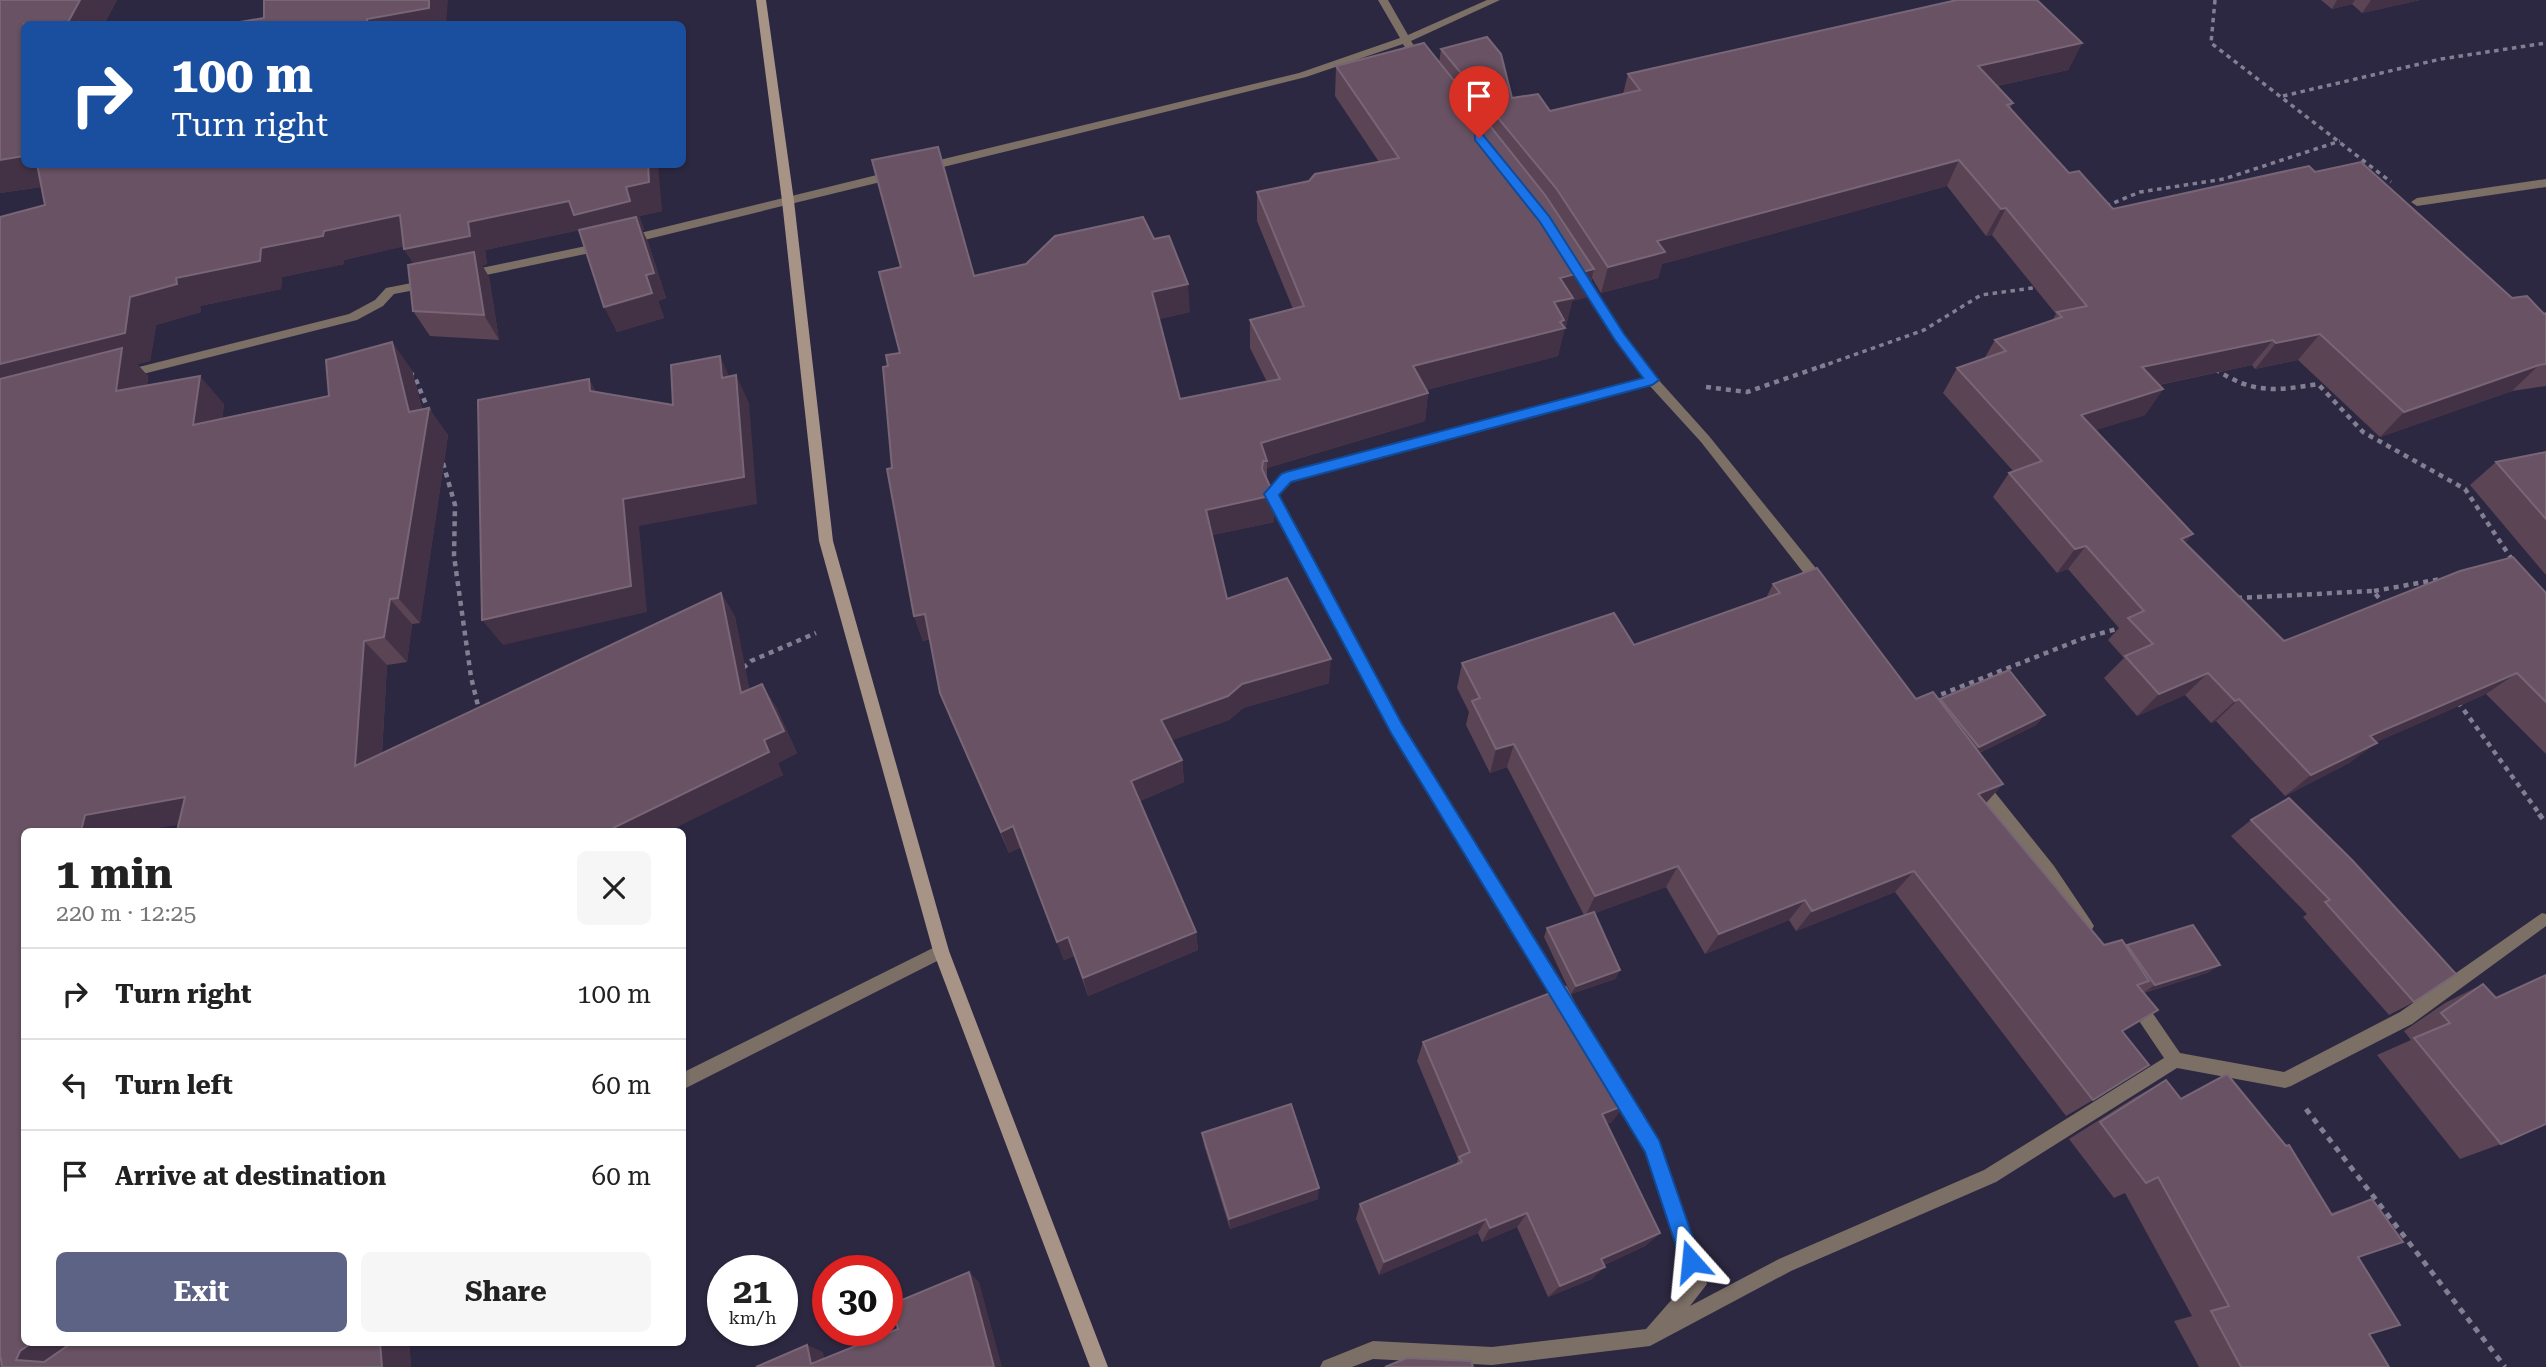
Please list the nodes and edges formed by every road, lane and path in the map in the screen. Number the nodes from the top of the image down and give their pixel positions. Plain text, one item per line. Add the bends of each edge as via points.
1 (761, 0) edge
2 (1382, 0) edge
3 (1495, 0) edge
4 (2215, 0) edge
5 (1405, 40) junction
6 (2546, 43) edge
7 (1418, 58) edge
8 (2283, 96) junction
9 (2340, 141) junction
10 (2546, 183) edge
11 (788, 201) junction
12 (2417, 202) joint
13 (2104, 207) edge
14 (1572, 262) edge
15 (457, 278) edge
16 (443, 280) edge
17 (2048, 285) edge
18 (2207, 359) edge
19 (403, 372) dead end
20 (108, 379) edge
21 (1652, 380) junction
22 (432, 423) edge
23 (442, 460) dead end
24 (2501, 561) edge
25 (2447, 578) edge
26 (2373, 591) junction
27 (1832, 598) edge
28 (2230, 600) edge
29 (2389, 610) edge
30 (848, 624) junction
31 (2137, 624) edge
32 (734, 677) edge
33 (1927, 699) edge
34 (2458, 701) edge
35 (490, 708) edge
36 (1973, 777) edge
37 (2546, 823) edge
38 (2542, 920) dead end
39 (2094, 938) edge
40 (941, 951) junction
41 (2130, 993) edge
42 (1578, 1024) edge
43 (1599, 1057) edge
44 (2175, 1060) junction
45 (686, 1080) edge
46 (2284, 1080) junction
47 (1650, 1337) junction
48 (1099, 1367) edge
49 (1329, 1367) edge
50 (2505, 1367) edge

1 - 11 main road
2 - 5 street
3 - 5 street
4 - 8 path via 2211,43
5 - 7 street
5 - 11 street via 1302,75
6 - 8 path via 2441,59
8 - 9 path
9 - 12 path
9 - 13 path via 2224,179 2140,192
10 - 12 street
11 - 15 street
11 - 30 main road via 826,541
14 - 21 street
16 - 20 street via 390,291 379,303 352,317
17 - 21 path via 1981,295 1924,330 1748,392
18 - 24 path via 2215,370 2241,386 2264,392 2319,384 2363,432 2465,489 2511,558
19 - 22 path via 414,375
21 - 27 street
21 - 42 street via 1286,478 1271,494 1397,729
23 - 35 path via 455,505 454,556 471,677 479,710
25 - 26 path
26 - 28 path
26 - 29 path
30 - 32 path via 751,661
30 - 40 main road
31 - 33 path via 2084,638
34 - 37 path
36 - 39 street via 2049,871
38 - 46 street via 2406,1018
40 - 45 street
40 - 48 main road
41 - 44 street
43 - 47 street via 1653,1147 1698,1284
44 - 46 street
44 - 47 street via 1990,1176 1785,1265
46 - 50 path
47 - 49 street via 1492,1356 1373,1350

